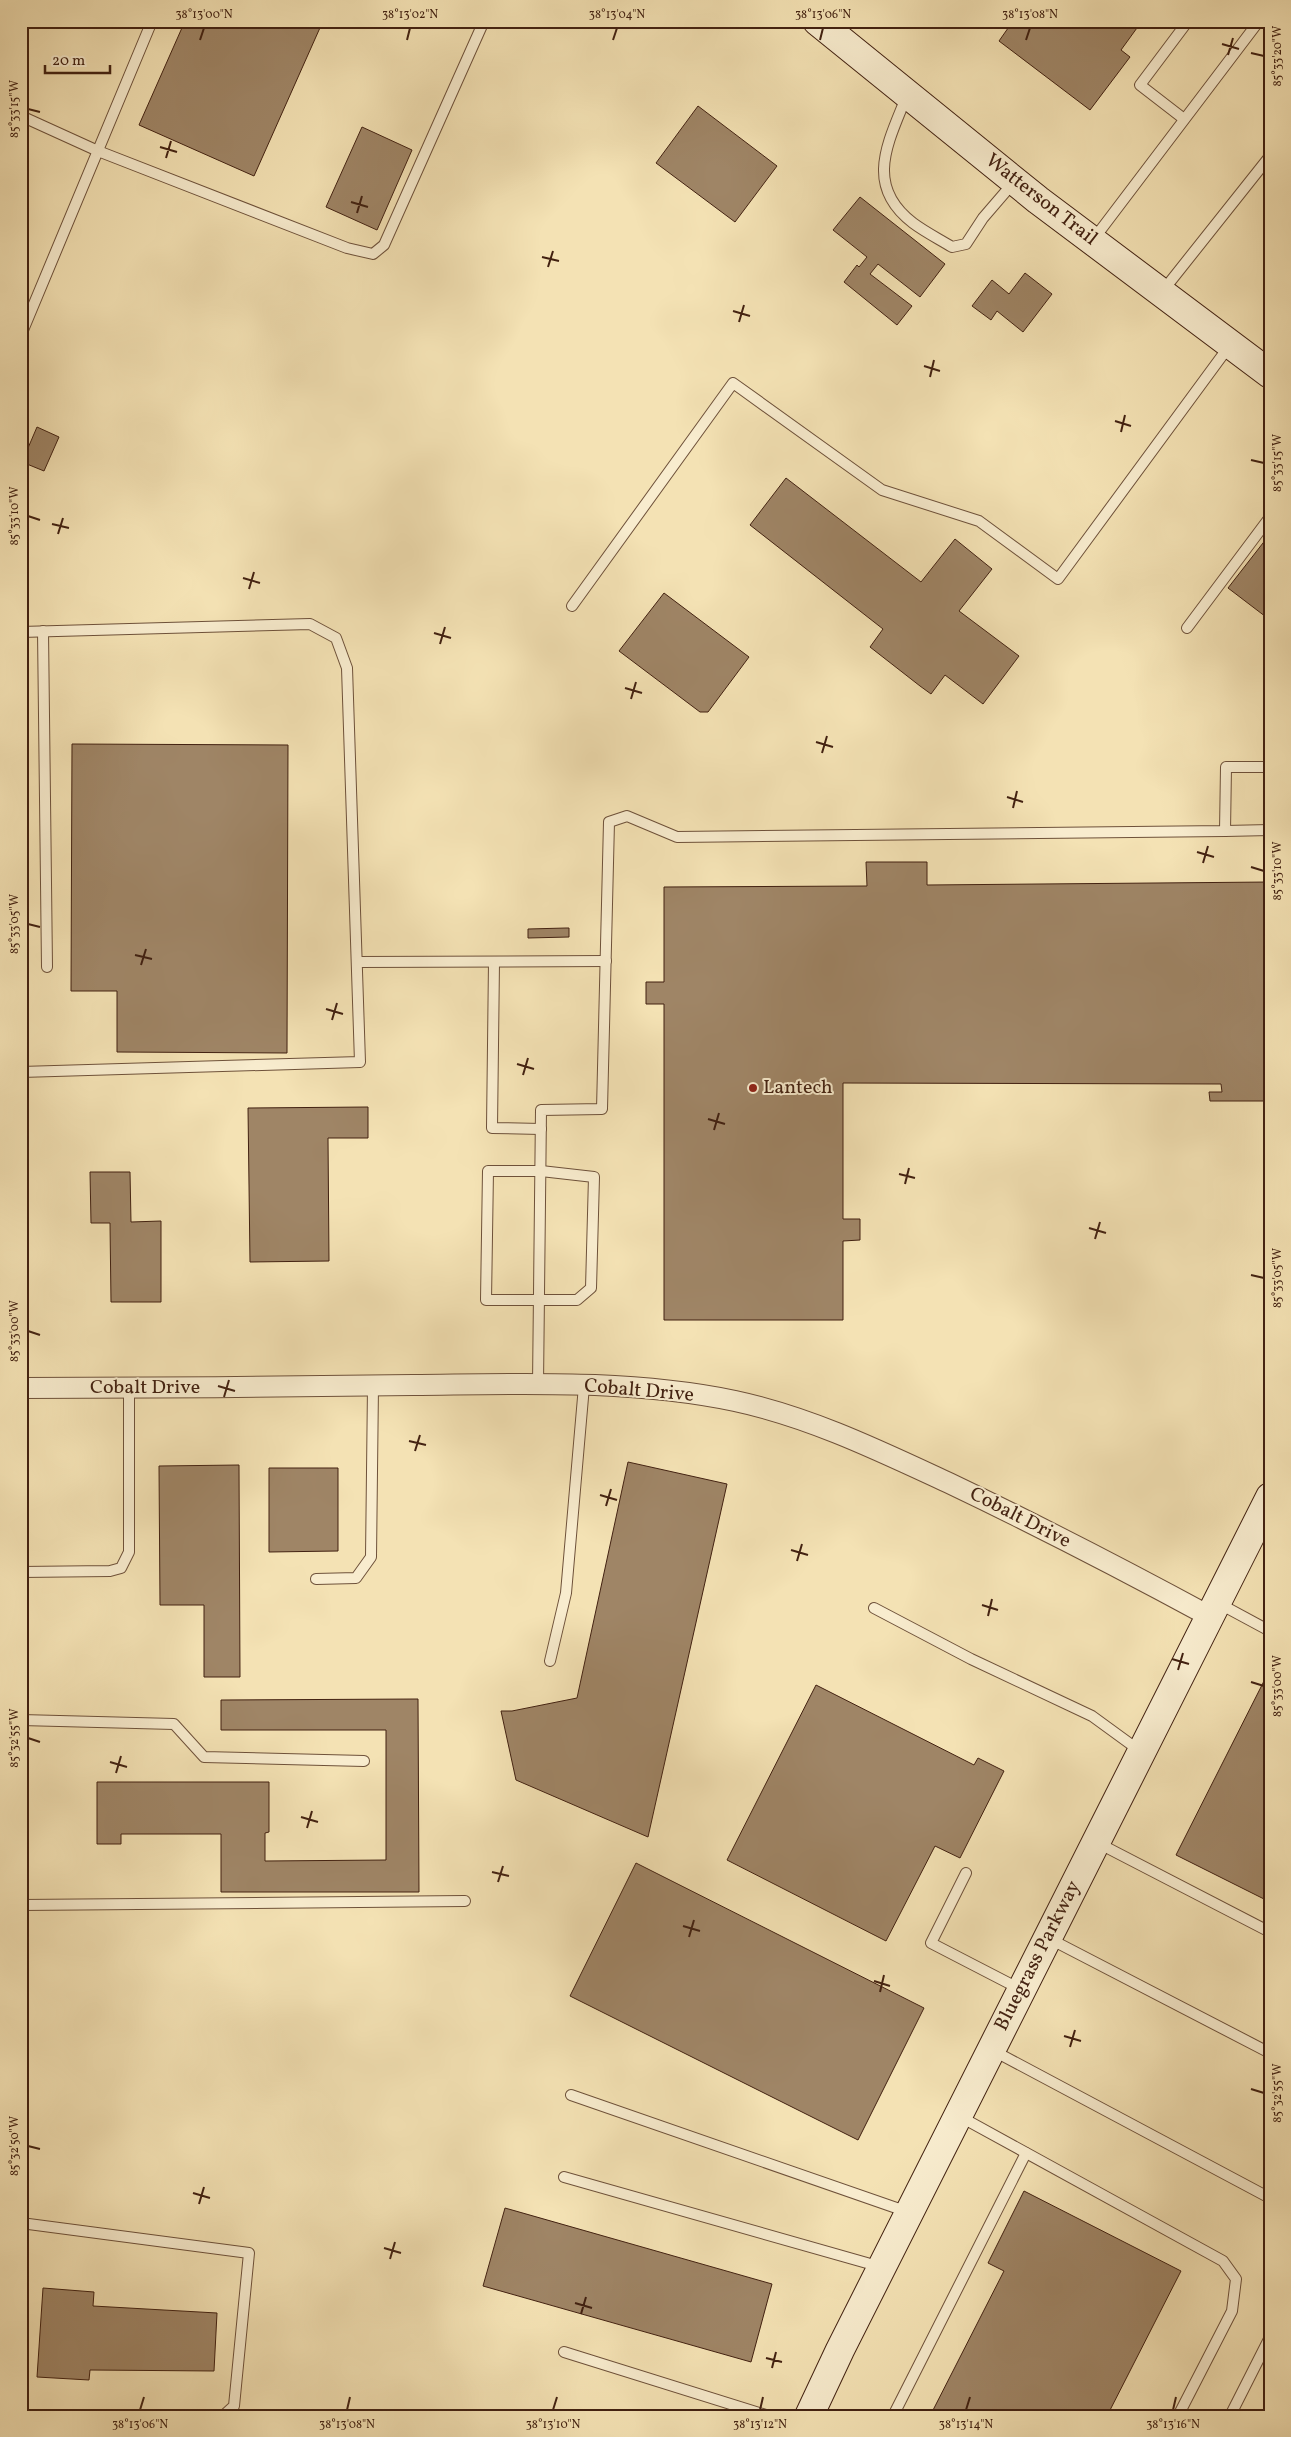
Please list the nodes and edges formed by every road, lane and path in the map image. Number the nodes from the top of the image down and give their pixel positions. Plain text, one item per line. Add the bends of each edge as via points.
1 (152, 21) edge
2 (484, 21) edge
3 (817, 21) edge
4 (1188, 21) edge
5 (1259, 21) edge
6 (907, 94) junction
7 (21, 116) edge
8 (1184, 120) junction
9 (98, 150) junction
10 (1270, 156) edge
11 (1015, 181) junction
12 (1092, 240) junction
13 (1161, 292) junction
14 (21, 335) edge
15 (1231, 344) junction
16 (1270, 374) edge
17 (1270, 517) edge
18 (572, 606) dead end
19 (1187, 628) dead end
20 (43, 631) junction
21 (21, 632) edge
22 (1270, 767) edge
23 (1270, 830) edge
24 (1225, 831) junction
25 (606, 961) junction
26 (357, 962) junction
27 (494, 962) junction
28 (47, 967) dead end
29 (21, 1072) edge
30 (541, 1129) junction
31 (541, 1171) junction
32 (539, 1300) junction
33 (538, 1385) junction
34 (374, 1386) junction
35 (584, 1386) junction
36 (21, 1388) edge
37 (129, 1388) junction
38 (1268, 1506) edge
39 (21, 1572) edge
40 (316, 1580) dead end
41 (874, 1608) dead end
42 (1213, 1609) junction
43 (1270, 1631) edge
44 (550, 1661) dead end
45 (21, 1720) edge
46 (1141, 1752) junction
47 (364, 1761) dead end
48 (1096, 1842) junction
49 (966, 1873) dead end
50 (466, 1901) dead end
51 (21, 1904) edge
52 (1270, 1932) edge
53 (1047, 1938) junction
54 (1021, 1989) junction
55 (991, 2050) junction
56 (1270, 2053) edge
57 (571, 2095) dead end
58 (958, 2115) junction
59 (1026, 2153) junction
60 (564, 2177) dead end
61 (1270, 2193) edge
62 (909, 2212) junction
63 (22, 2226) edge
64 (882, 2267) junction
65 (1270, 2337) edge
66 (564, 2352) dead end
67 (223, 2416) edge
68 (769, 2416) edge
69 (810, 2416) edge
70 (893, 2416) edge
71 (1178, 2416) edge
72 (1230, 2416) edge

1 - 9 lane
2 - 9 lane via 384,245 373,254 347,248
3 - 6 street, Watterson Trail
4 - 8 lane via 1140,86
5 - 8 lane
6 - 11 street, Watterson Trail
6 - 11 lane via 887,146 882,177 895,206 913,222 952,246 966,244 983,218
7 - 9 lane
8 - 12 lane
9 - 14 lane
10 - 13 lane
11 - 12 street, Watterson Trail
12 - 13 street, Watterson Trail
13 - 15 street, Watterson Trail
15 - 16 street, Watterson Trail
15 - 18 lane via 1058,579 979,521 882,490 733,383
17 - 19 lane
20 - 21 lane
20 - 26 lane via 310,624 336,638 347,668
20 - 28 lane
22 - 24 lane via 1226,767
23 - 24 lane
24 - 25 lane via 677,837 627,816 610,822
25 - 27 lane
25 - 30 lane via 602,1109 541,1110
26 - 27 lane
26 - 29 lane via 360,1062
27 - 30 lane via 492,1128
30 - 31 lane
31 - 32 lane
31 - 32 lane via 594,1177 591,1288 577,1300
31 - 32 lane via 488,1170 486,1290 486,1300
32 - 33 lane
33 - 34 street, Cobalt Drive
33 - 35 street, Cobalt Drive
34 - 37 street, Cobalt Drive
34 - 40 lane via 370,1557 356,1578
35 - 42 street, Cobalt Drive via 654,1389 736,1401 826,1428
35 - 44 lane via 566,1593
36 - 37 street, Cobalt Drive
37 - 39 lane via 129,1552 121,1568 110,1571
38 - 42 street, Bluegrass Parkway
41 - 46 lane via 971,1659 1092,1716
42 - 43 lane
42 - 46 street, Bluegrass Parkway
45 - 47 lane via 174,1724 204,1758
46 - 48 street, Bluegrass Parkway
48 - 52 lane
48 - 53 street, Bluegrass Parkway
49 - 54 lane via 931,1943
50 - 51 lane
53 - 54 street, Bluegrass Parkway
53 - 56 lane
54 - 55 street, Bluegrass Parkway
55 - 58 street, Bluegrass Parkway
55 - 61 lane via 1268,2197
57 - 62 lane
58 - 59 lane
58 - 62 street, Bluegrass Parkway
59 - 70 lane
59 - 71 lane via 1223,2262 1236,2279 1232,2311
60 - 64 lane
62 - 64 street, Bluegrass Parkway
63 - 67 lane via 249,2254 234,2406
64 - 69 street, Bluegrass Parkway
65 - 72 lane
66 - 68 lane

